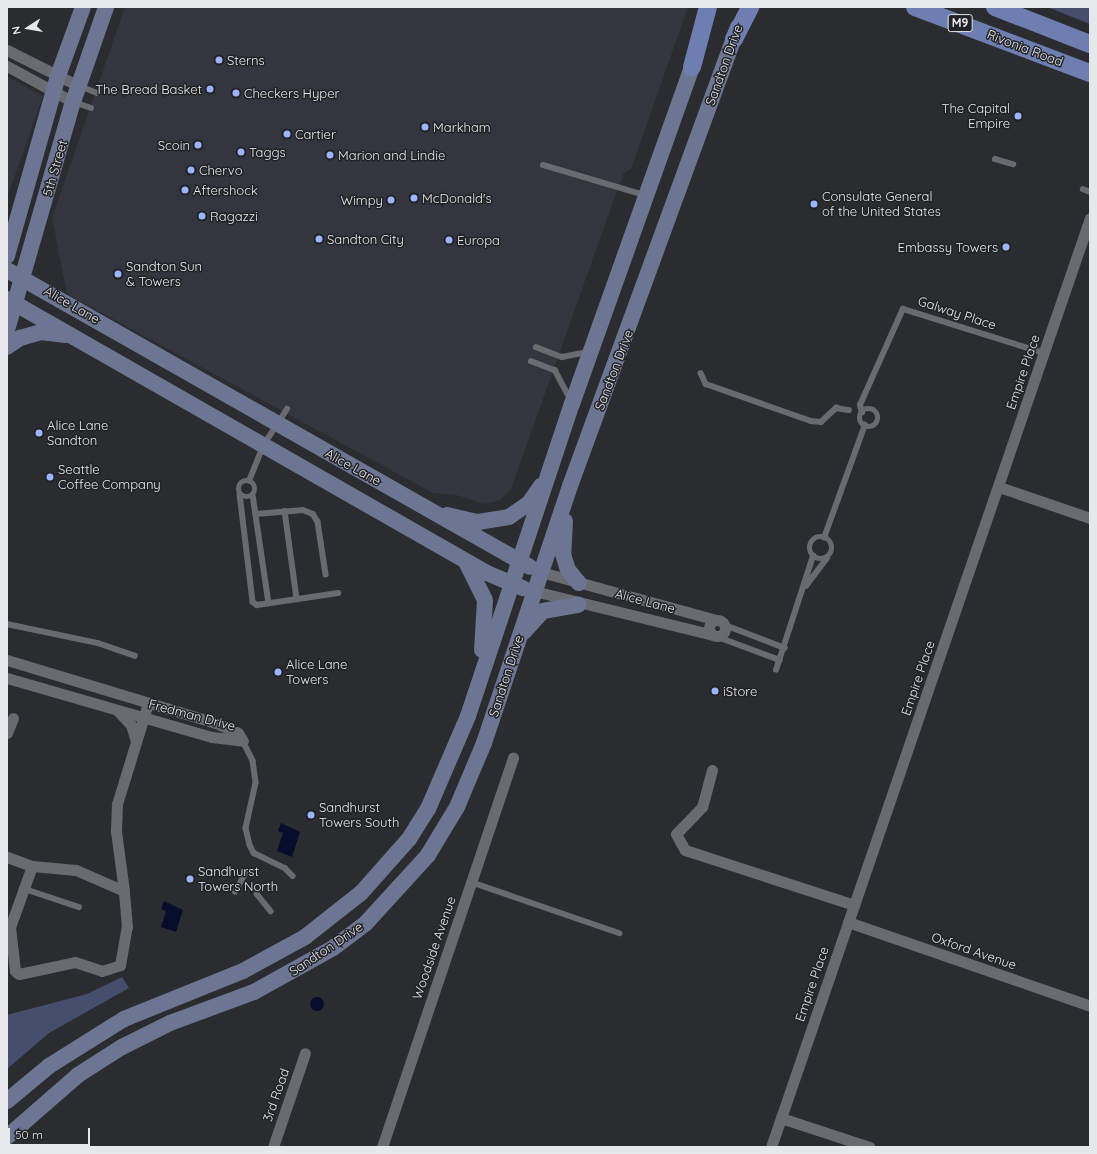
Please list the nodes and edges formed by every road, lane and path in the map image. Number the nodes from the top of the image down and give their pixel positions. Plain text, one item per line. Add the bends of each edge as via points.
1 (83, 7) edge
2 (106, 7) edge
3 (708, 7) edge
4 (714, 7) edge
5 (746, 7) edge
6 (750, 7) edge
7 (915, 7) edge
8 (995, 7) edge
9 (734, 39) junction
10 (1090, 44) edge
11 (7, 50) edge
12 (7, 66) edge
13 (692, 67) junction
14 (1090, 73) edge
15 (58, 76) junction
16 (79, 86) junction
17 (54, 92) junction
18 (97, 93) dead end
19 (73, 102) junction
20 (92, 108) dead end
21 (995, 159) dead end
22 (1013, 164) dead end
23 (543, 165) dead end
24 (33, 173) junction
25 (1083, 189) dead end
26 (1090, 192) edge
27 (647, 196) junction
28 (1090, 218) edge
29 (7, 226) edge
30 (7, 256) edge
31 (7, 270) edge
32 (23, 277) junction
33 (11, 302) edge
34 (7, 330) edge
35 (80, 338) junction
36 (7, 347) edge
37 (536, 347) dead end
38 (591, 350) junction
39 (1044, 353) junction
40 (531, 361) dead end
41 (701, 373) dead end
42 (572, 404) junction
43 (287, 409) dead end
44 (849, 410) dead end
45 (862, 413) junction
46 (276, 425) junction
47 (864, 425) junction
48 (263, 446) junction
49 (553, 467) junction
50 (249, 481) junction
51 (570, 486) junction
52 (998, 487) junction
53 (240, 494) junction
54 (253, 495) junction
55 (421, 505) junction
56 (283, 511) junction
57 (256, 514) junction
58 (1090, 518) edge
59 (824, 538) junction
60 (813, 556) junction
61 (827, 557) junction
62 (464, 559) junction
63 (520, 563) junction
64 (541, 572) junction
65 (326, 574) dead end
66 (579, 583) junction
67 (513, 584) junction
68 (804, 588) junction
69 (534, 591) junction
70 (338, 593) dead end
71 (297, 599) junction
72 (269, 603) junction
73 (578, 604) junction
74 (721, 622) junction
75 (7, 624) edge
76 (716, 636) junction
77 (785, 648) junction
78 (513, 655) junction
79 (135, 656) dead end
80 (7, 660) edge
81 (780, 660) junction
82 (776, 670) dead end
83 (7, 678) edge
84 (148, 703) junction
85 (115, 709) junction
86 (179, 712) junction
87 (468, 716) junction
88 (144, 717) junction
89 (13, 718) dead end
90 (175, 726) junction
91 (7, 733) edge
92 (136, 741) junction
93 (243, 741) junction
94 (513, 757) dead end
95 (712, 770) dead end
96 (7, 857) edge
97 (32, 866) junction
98 (246, 872) dead end
99 (293, 876) dead end
100 (471, 882) junction
101 (22, 888) junction
102 (124, 891) junction
103 (235, 892) dead end
104 (257, 894) dead end
105 (854, 905) junction
106 (79, 907) dead end
107 (270, 911) dead end
108 (848, 922) junction
109 (619, 934) dead end
110 (1090, 1006) edge
111 (306, 1052) dead end
112 (7, 1101) edge
113 (781, 1118) junction
114 (7, 1137) edge
115 (273, 1147) edge
116 (382, 1147) edge
117 (771, 1147) edge
118 (869, 1147) edge

1 - 15 main road, 5th Street
2 - 16 main road, 5th Street
3 - 13 main road
4 - 13 main road, Sandton Drive
5 - 9 main road, Sandton Drive
6 - 9 main road
7 - 14 main road, Rivonia Road / M9
8 - 10 main road, Rivonia Road
9 - 51 main road, Sandton Drive
11 - 15 street
12 - 17 street
13 - 27 main road, Sandton Drive
15 - 16 street
15 - 17 main road, 5th Street
16 - 18 lane
16 - 19 main road, 5th Street
17 - 19 street
17 - 24 main road, 5th Street
19 - 20 lane
19 - 32 main road, 5th Street
21 - 22 lane
23 - 27 lane
24 - 29 main road
24 - 30 main road, 5th Street
25 - 26 lane
27 - 38 main road, Sandton Drive
28 - 39 street, Empire Place
31 - 32 main road, Alice Lane
32 - 33 main road, 5th Street
32 - 46 main road, Alice Lane
33 - 34 main road, 5th Street
33 - 35 main road, Alice Lane
35 - 36 main road via 41,332 20,338
35 - 48 main road, Alice Lane
37 - 38 lane via 562,357
38 - 42 main road, Sandton Drive
39 - 45 lane, Galway Place via 903,309 860,405
39 - 52 street, Empire Place
40 - 42 lane via 555,370
41 - 44 lane via 706,384 811,421 821,422 836,408
42 - 49 main road, Sandton Drive
43 - 46 lane
45 - 47 lane
45 - 47 lane via 869,409 878,416 873,426
46 - 48 lane
46 - 55 main road, Alice Lane
47 - 59 lane
48 - 50 lane
48 - 62 main road, Alice Lane
49 - 55 main road via 529,503 509,517 478,522
49 - 63 main road, Sandton Drive
50 - 53 lane via 240,484
50 - 54 lane via 255,487
51 - 64 main road, Sandton Drive
51 - 66 main road via 563,554
52 - 58 street
52 - 105 street, Empire Place
53 - 54 lane
53 - 72 lane via 251,598 255,604
54 - 57 lane
55 - 63 main road, Alice Lane
56 - 57 lane
56 - 65 lane via 303,510 313,514 318,522
56 - 71 lane
57 - 72 lane
59 - 60 lane via 812,542
59 - 61 lane via 831,545
60 - 61 lane
60 - 68 lane
61 - 68 lane
62 - 67 main road, Alice Lane
62 - 87 main road via 481,586 487,615
63 - 64 main road, Alice Lane
63 - 67 main road, Sandton Drive
64 - 66 street, Alice Lane
64 - 69 main road, Sandton Drive
66 - 74 street, Alice Lane
67 - 69 main road, Alice Lane
67 - 87 main road, Sandton Drive
68 - 77 lane
69 - 73 street, Alice Lane
69 - 78 main road, Sandton Drive
70 - 71 lane
71 - 72 lane
73 - 76 street, Alice Lane
73 - 78 main road via 549,608 535,617
74 - 76 street via 725,633
74 - 77 lane
75 - 79 lane via 98,643
76 - 81 lane
77 - 81 lane
78 - 114 main road, Sandton Drive via 484,743 457,808 428,855 366,923 297,971 122,1047 78,1075
80 - 84 street, Fredman Drive
81 - 82 lane
83 - 85 street, Fredman Drive
84 - 86 street, Fredman Drive
84 - 88 street
85 - 88 street, Fredman Drive
85 - 92 street via 126,718
86 - 90 street
86 - 93 street, Fredman Drive via 229,728
87 - 112 main road, Sandton Drive via 428,809 409,839 361,893 333,917 274,956 154,1005 98,1033 49,1066
88 - 90 street, Fredman Drive
88 - 92 street
89 - 91 street
90 - 93 street, Fredman Drive via 212,737
92 - 102 street via 117,804 116,831
93 - 99 lane via 249,750 256,783 246,828 250,845 254,853 285,868
94 - 100 street, Woodside Avenue
95 - 105 street via 702,807 676,834 685,850
96 - 97 street
97 - 101 street
97 - 102 street via 76,870
98 - 103 lane
100 - 109 lane
100 - 116 street, Woodside Avenue
101 - 102 street via 12,916 9,942 15,971 24,974 70,963 102,971 120,964 127,927
101 - 106 lane
104 - 107 lane
105 - 108 street, Empire Place
108 - 110 street, Oxford Avenue
108 - 113 street, Empire Place
111 - 115 street, 3rd Road
113 - 117 street, Empire Place
113 - 118 street

